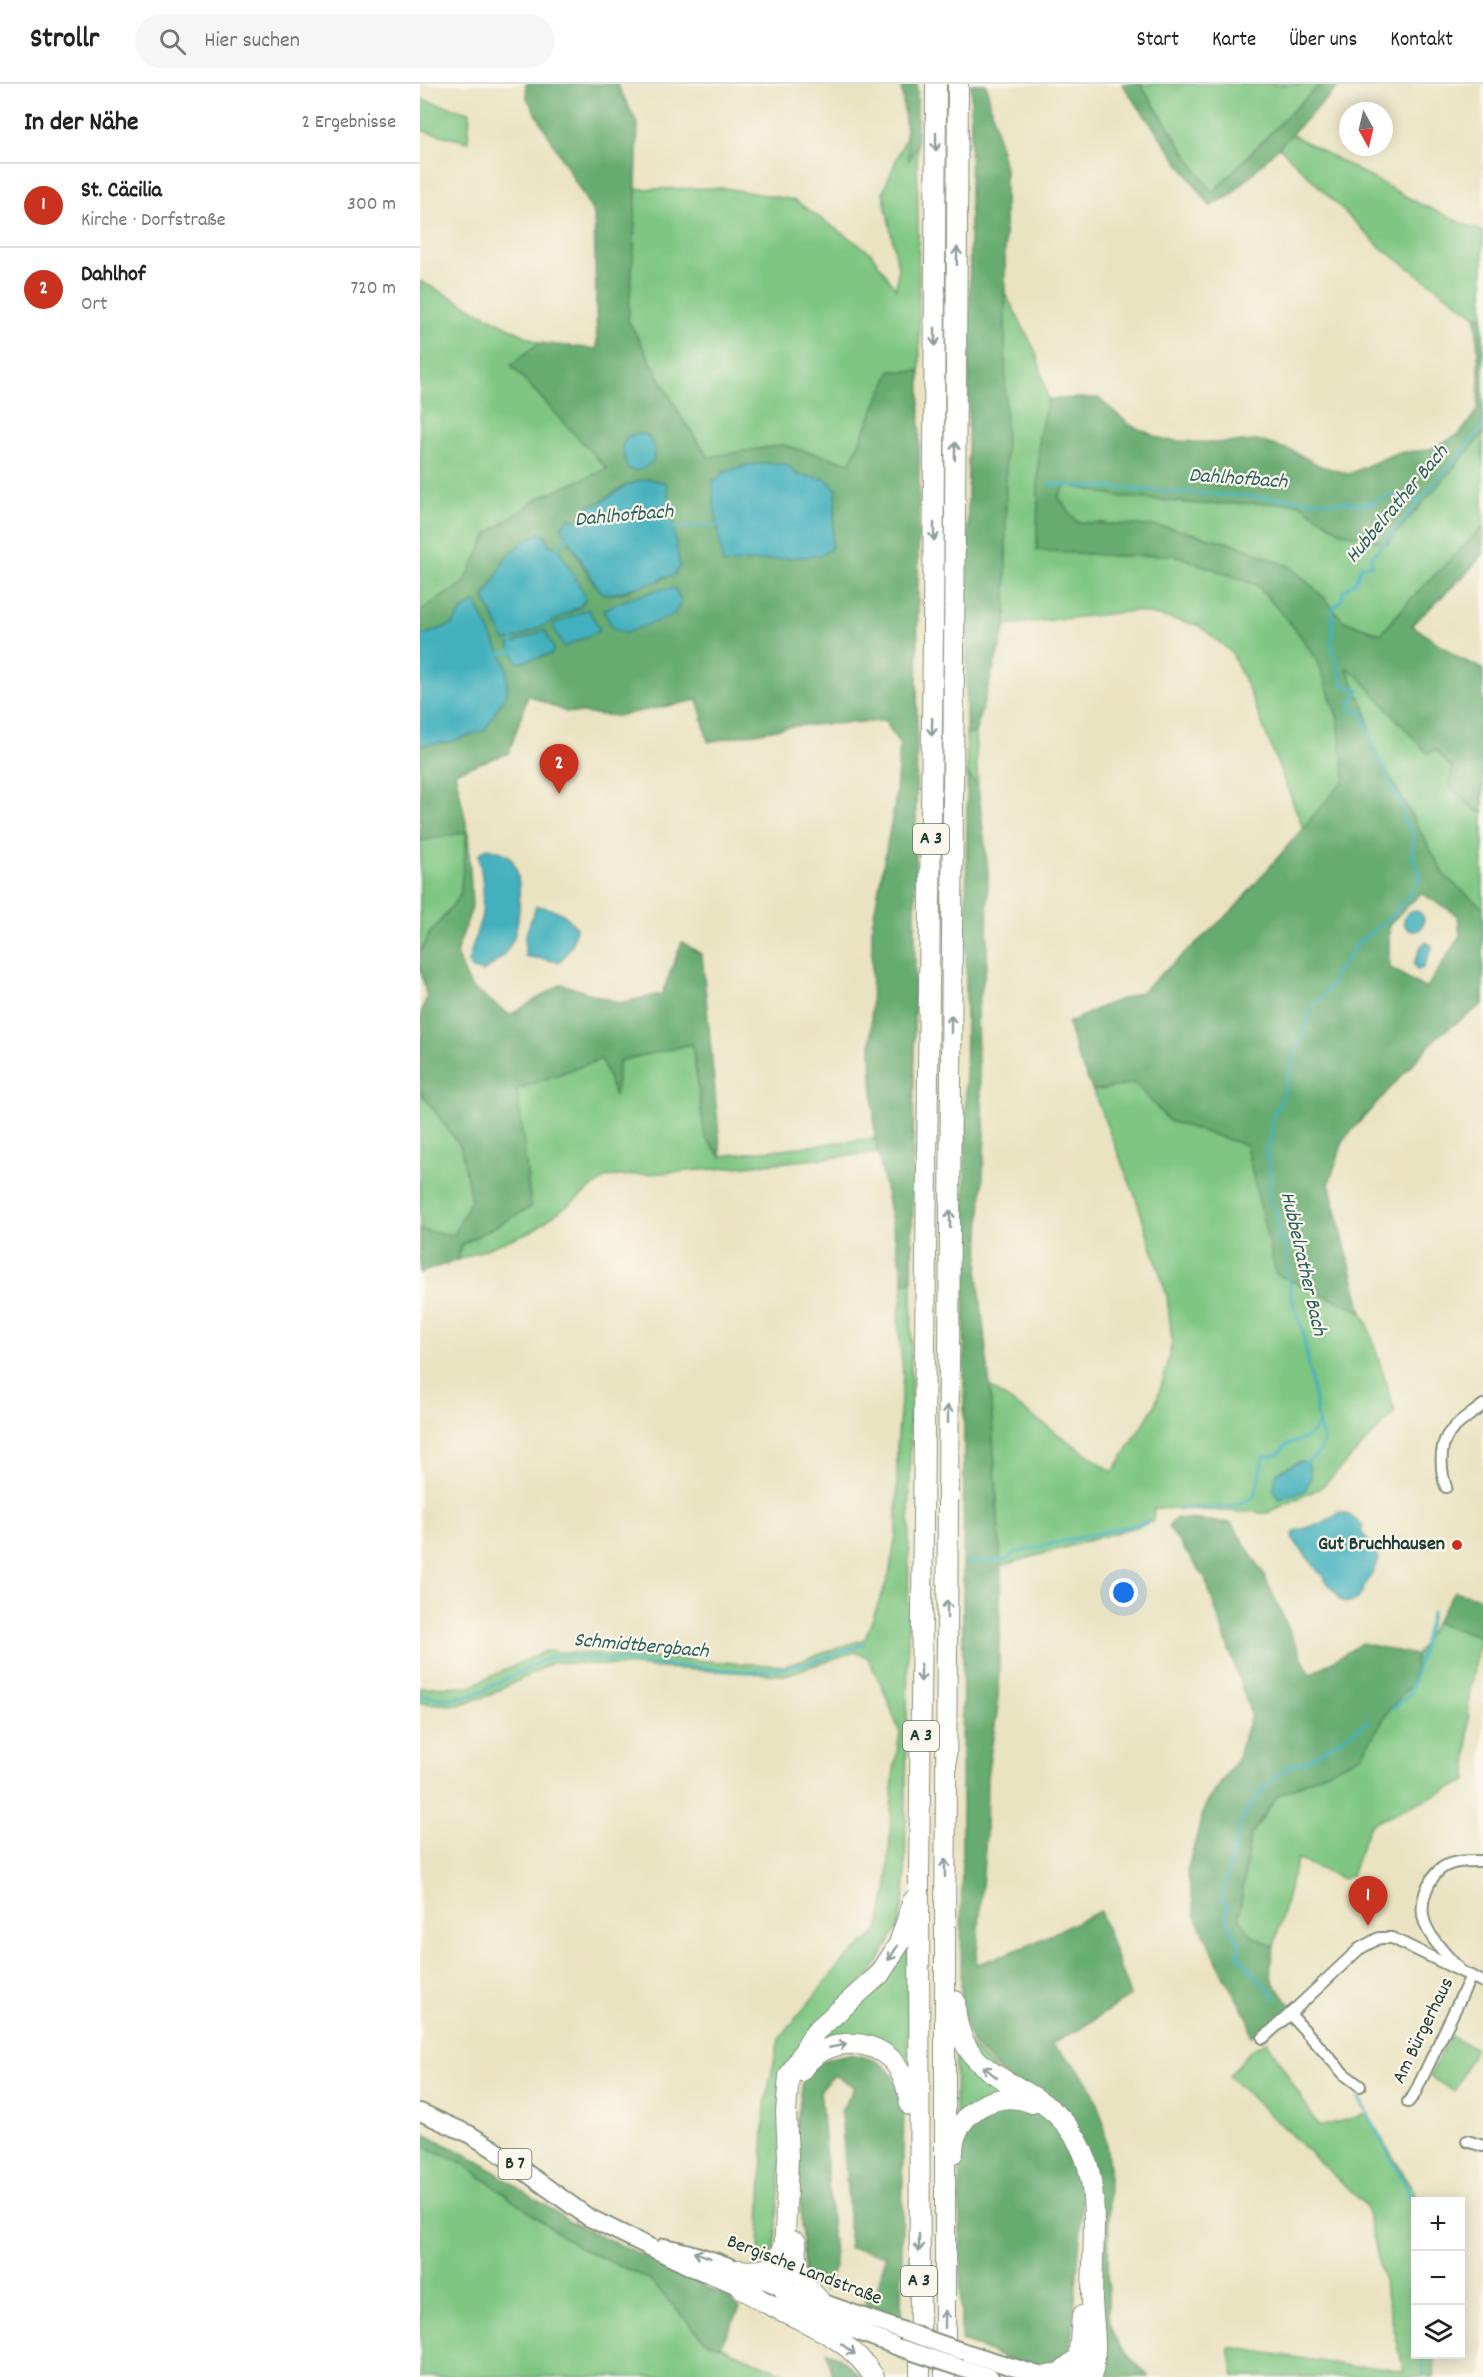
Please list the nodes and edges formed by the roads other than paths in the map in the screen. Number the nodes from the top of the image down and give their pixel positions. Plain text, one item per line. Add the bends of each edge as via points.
1 (936, 84) edge
2 (958, 84) edge
3 (1483, 1405) edge
4 (1446, 1487) dead end
5 (1483, 1861) edge
6 (919, 1878) junction
7 (945, 1926) junction
8 (1466, 1974) junction
9 (1483, 1982) edge
10 (1290, 2014) junction
11 (1263, 2038) dead end
12 (1360, 2086) dead end
13 (1408, 2102) dead end
14 (420, 2112) edge
15 (1467, 2141) dead end
16 (1483, 2146) edge
17 (918, 2184) junction
18 (945, 2187) junction
19 (784, 2246) junction
20 (741, 2280) junction
21 (783, 2288) junction
22 (822, 2303) junction
23 (794, 2307) junction
24 (1093, 2368) edge
25 (953, 2373) edge
26 (873, 2377) edge
27 (920, 2377) edge
28 (990, 2377) edge
29 (1045, 2377) edge
30 (1077, 2377) edge

1 -> 6 highway, A 3
7 -> 2 highway, A 3
3 - 4 street via 1447,1437 1442,1460
5 - 8 street via 1463,1861 1442,1868 1430,1882 1424,1903 1425,1922 1432,1938
6 - 17 highway, A 3
6 -> 19 highway via 899,1944 880,1974 815,2032 789,2076
7 - 18 highway, A 3
24 -> 7 highway via 1092,2194 1086,2162 1075,2136 1054,2112 991,2073 970,2051 955,2011 954,1941
8 - 9 street
8 - 10 street via 1392,1938 1379,1938 1359,1949
8 - 13 street, Am Bürgerhaus
10 - 11 street
10 - 12 street via 1344,2074
14 - 20 main road, Bergische Landstraße / B 7 via 492,2148 588,2217 648,2245 693,2252
15 - 16 street
22 -> 17 highway via 803,2282 797,2268 793,2156 792,2100 797,2080 814,2055 852,2043 893,2061 909,2095
17 -> 27 highway, A 3
18 - 24 highway via 953,2167 952,2146 959,2128 968,2116 992,2100 1026,2100 1042,2109 1065,2132 1082,2168 1087,2202
25 -> 18 highway, A 3
19 - 20 highway via 780,2259 769,2268 753,2271
19 - 21 highway
20 - 21 main road, Bergische Landstraße / B 7
20 - 23 main road, Bergische Landstraße / B 7
20 -> 26 highway via 762,2303 824,2331 856,2354
21 - 22 main road, Bergische Landstraße / B 7
21 - 23 highway
22 - 29 main road, Bergische Landstraße / B 7, bridge
23 - 25 main road, Bergische Landstraße / B 7, bridge via 901,2348
24 - 29 highway
24 - 30 highway
25 - 28 main road, Bergische Landstraße / B 7

